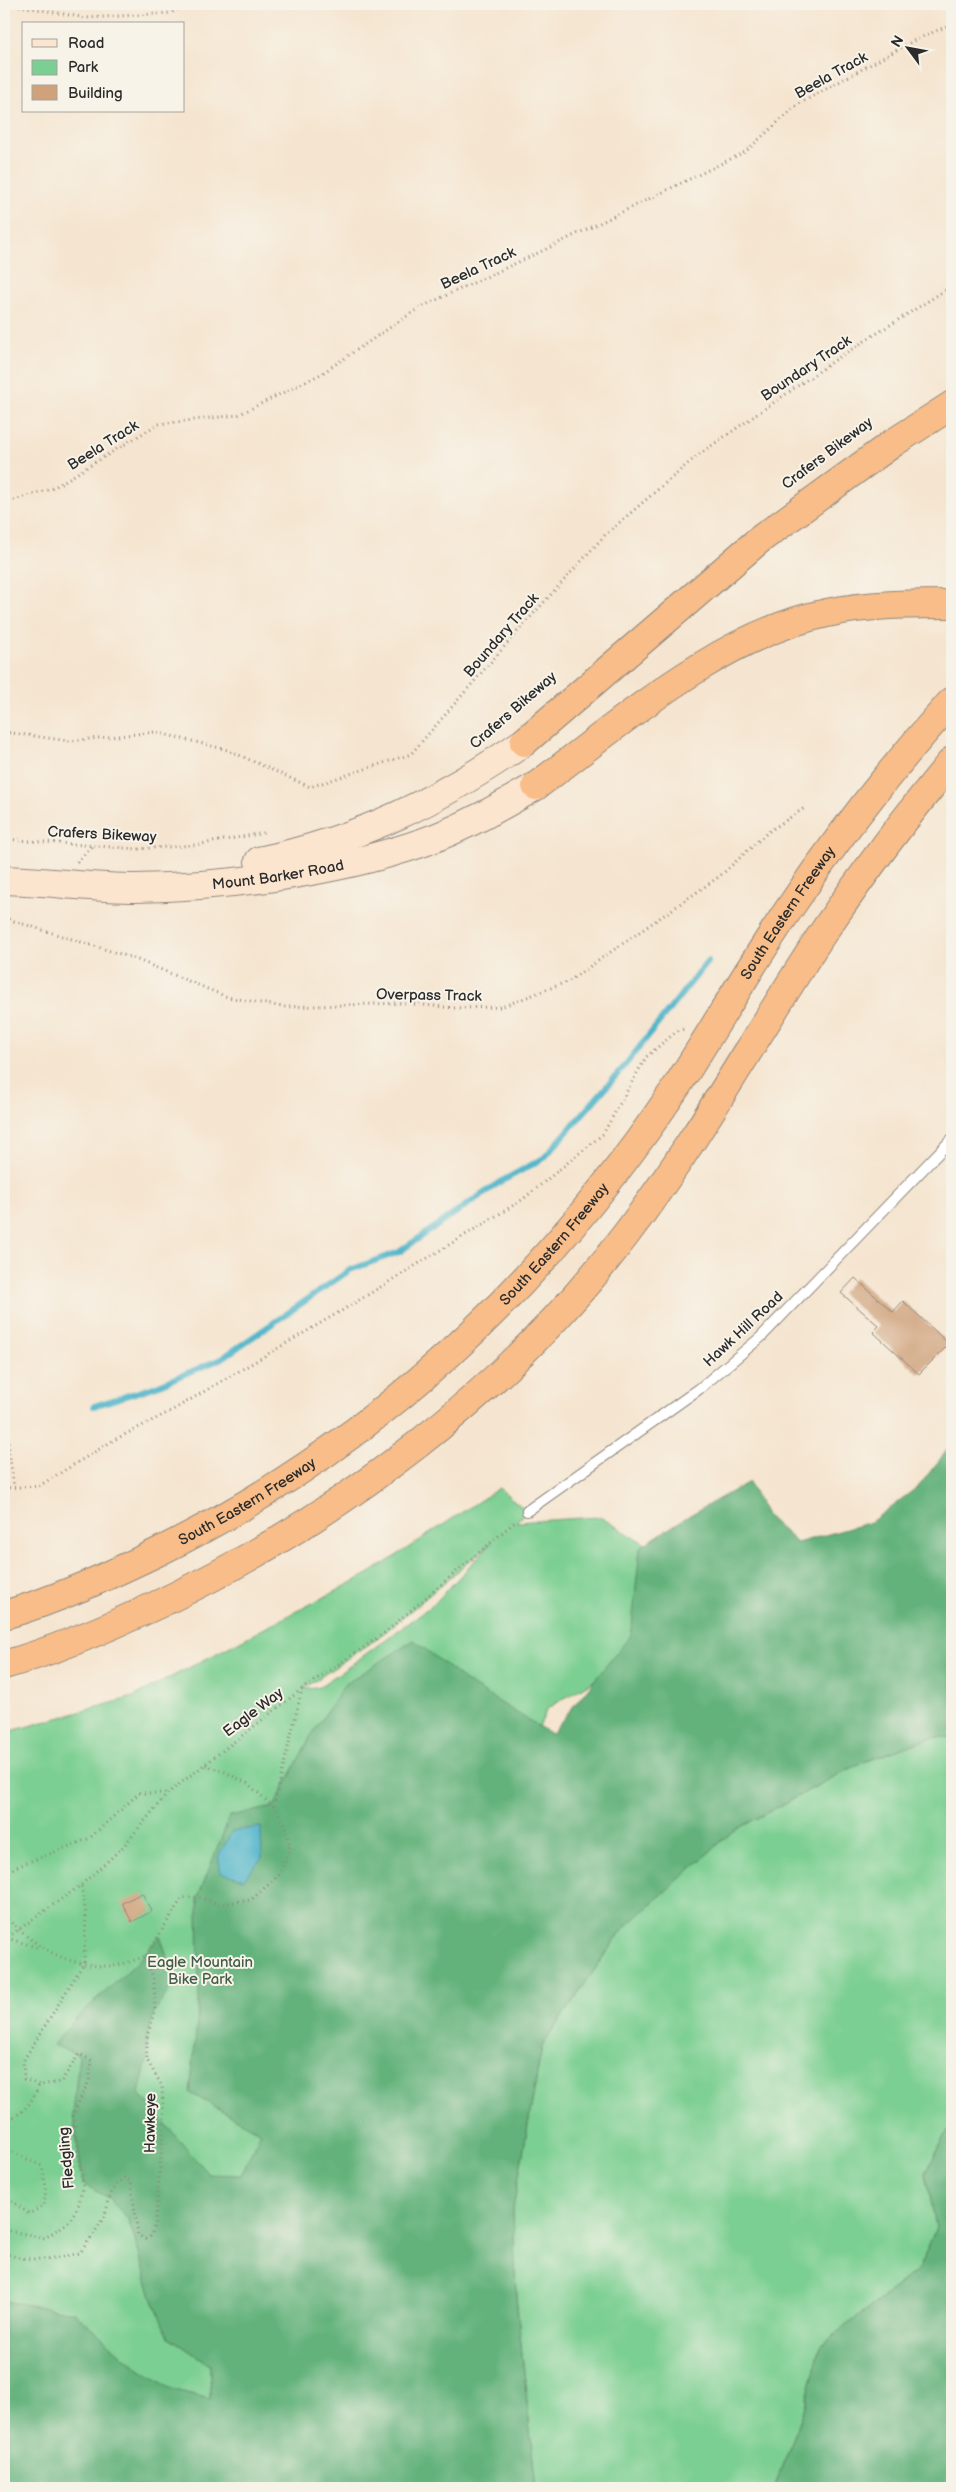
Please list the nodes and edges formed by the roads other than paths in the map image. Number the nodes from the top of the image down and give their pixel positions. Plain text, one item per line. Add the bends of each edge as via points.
1 (952, 405) edge
2 (940, 604) edge
3 (952, 701) edge
4 (524, 742) joint
5 (952, 761) edge
6 (536, 786) joint
7 (4, 870) edge
8 (4, 880) edge
9 (952, 1139) edge
10 (527, 1511) road end
11 (4, 1615) edge
12 (4, 1665) edge

1 - 4 highway via 893,443 759,540
2 - 6 highway via 827,613 777,628 683,677
3 - 11 highway, South Eastern Freeway via 847,828 790,908 676,1086 614,1173 546,1258 469,1337 389,1407 301,1472 210,1526 112,1574
4 - 7 main road, Mount Barker Road via 456,787 407,813 286,855 233,867 157,876
5 - 12 highway via 874,859 824,931 712,1111 626,1235 559,1314 483,1389 400,1457 311,1521 218,1576 121,1622
6 - 8 main road, Mount Barker Road via 485,815 424,842 346,864 216,885 98,887
9 - 10 lane, Hawk Hill Road via 760,1337 699,1389

